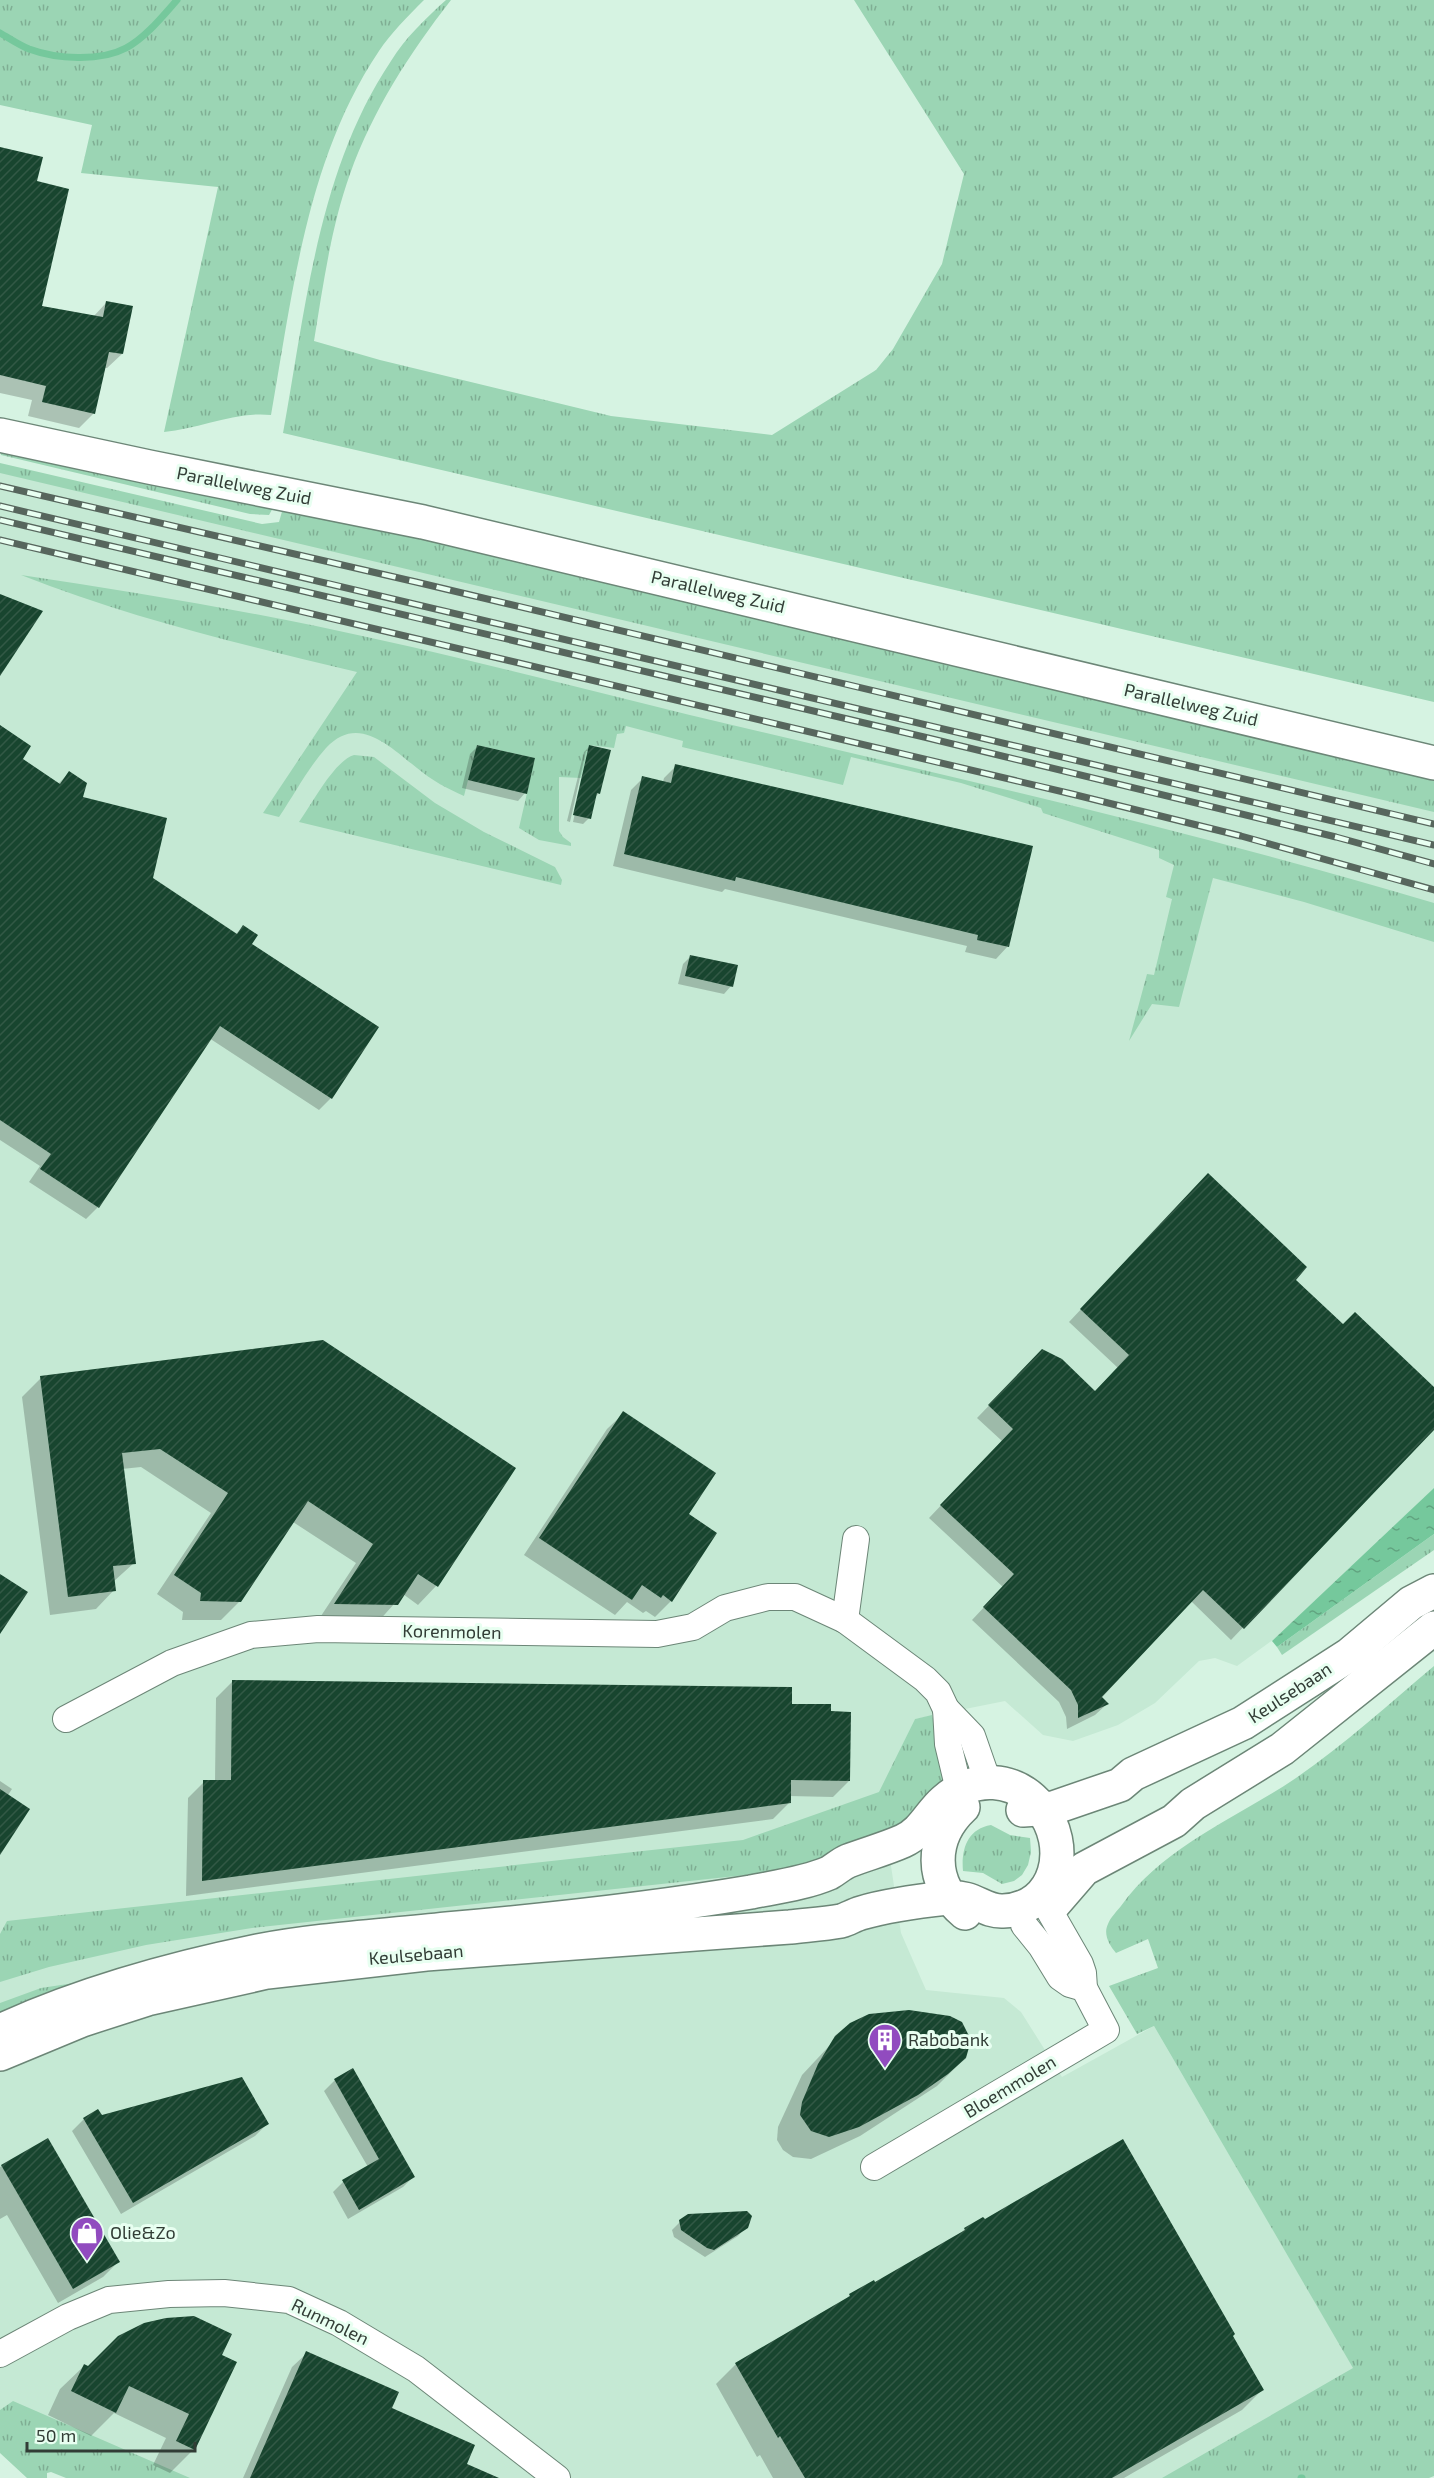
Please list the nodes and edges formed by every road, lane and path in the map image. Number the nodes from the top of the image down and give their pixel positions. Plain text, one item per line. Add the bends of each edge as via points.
1 (0, 435) edge
2 (1434, 763) edge
3 (856, 1539) dead end
4 (1434, 1591) edge
5 (844, 1620) junction
6 (1434, 1628) edge
7 (66, 1719) dead end
8 (970, 1793) junction
9 (1038, 1804) junction
10 (933, 1833) junction
11 (1049, 1895) junction
12 (957, 1905) junction
13 (0, 2031) edge
14 (0, 2054) edge
15 (874, 2167) dead end
16 (0, 2354) edge
17 (557, 2478) edge

1 - 2 main road, Parallelweg Zuid via 423,522
3 - 5 street
4 - 9 main road, Keulsebaan via 1411,1603 1349,1655 1243,1723 1133,1774 1115,1773
5 - 7 street, Korenmolen via 795,1597 768,1597 725,1608 693,1627 657,1634 318,1629 252,1635 172,1663
5 - 8 street, Korenmolen via 925,1679 972,1736
6 - 11 main road, Keulsebaan via 1282,1749 1194,1804 1174,1821 1111,1853
8 - 9 main road via 975,1801 1004,1802 1022,1810
8 - 10 main road via 951,1819
9 - 11 main road via 1049,1817 1059,1852
10 - 12 main road via 939,1874
10 - 13 main road, Keulsebaan via 907,1856 851,1874 829,1873 781,1887 524,1922 259,1951 78,2000
11 - 12 main road via 1008,1928 978,1921
11 - 15 street, Bloemmolen via 1041,1946 1060,1977 1084,1988 1106,2030
12 - 14 main road, Keulsebaan via 949,1912 861,1926 844,1920 426,1954 267,1972 147,1999 82,2020
16 - 17 street, Runmolen via 109,2300 224,2293 289,2300 339,2323 416,2369

